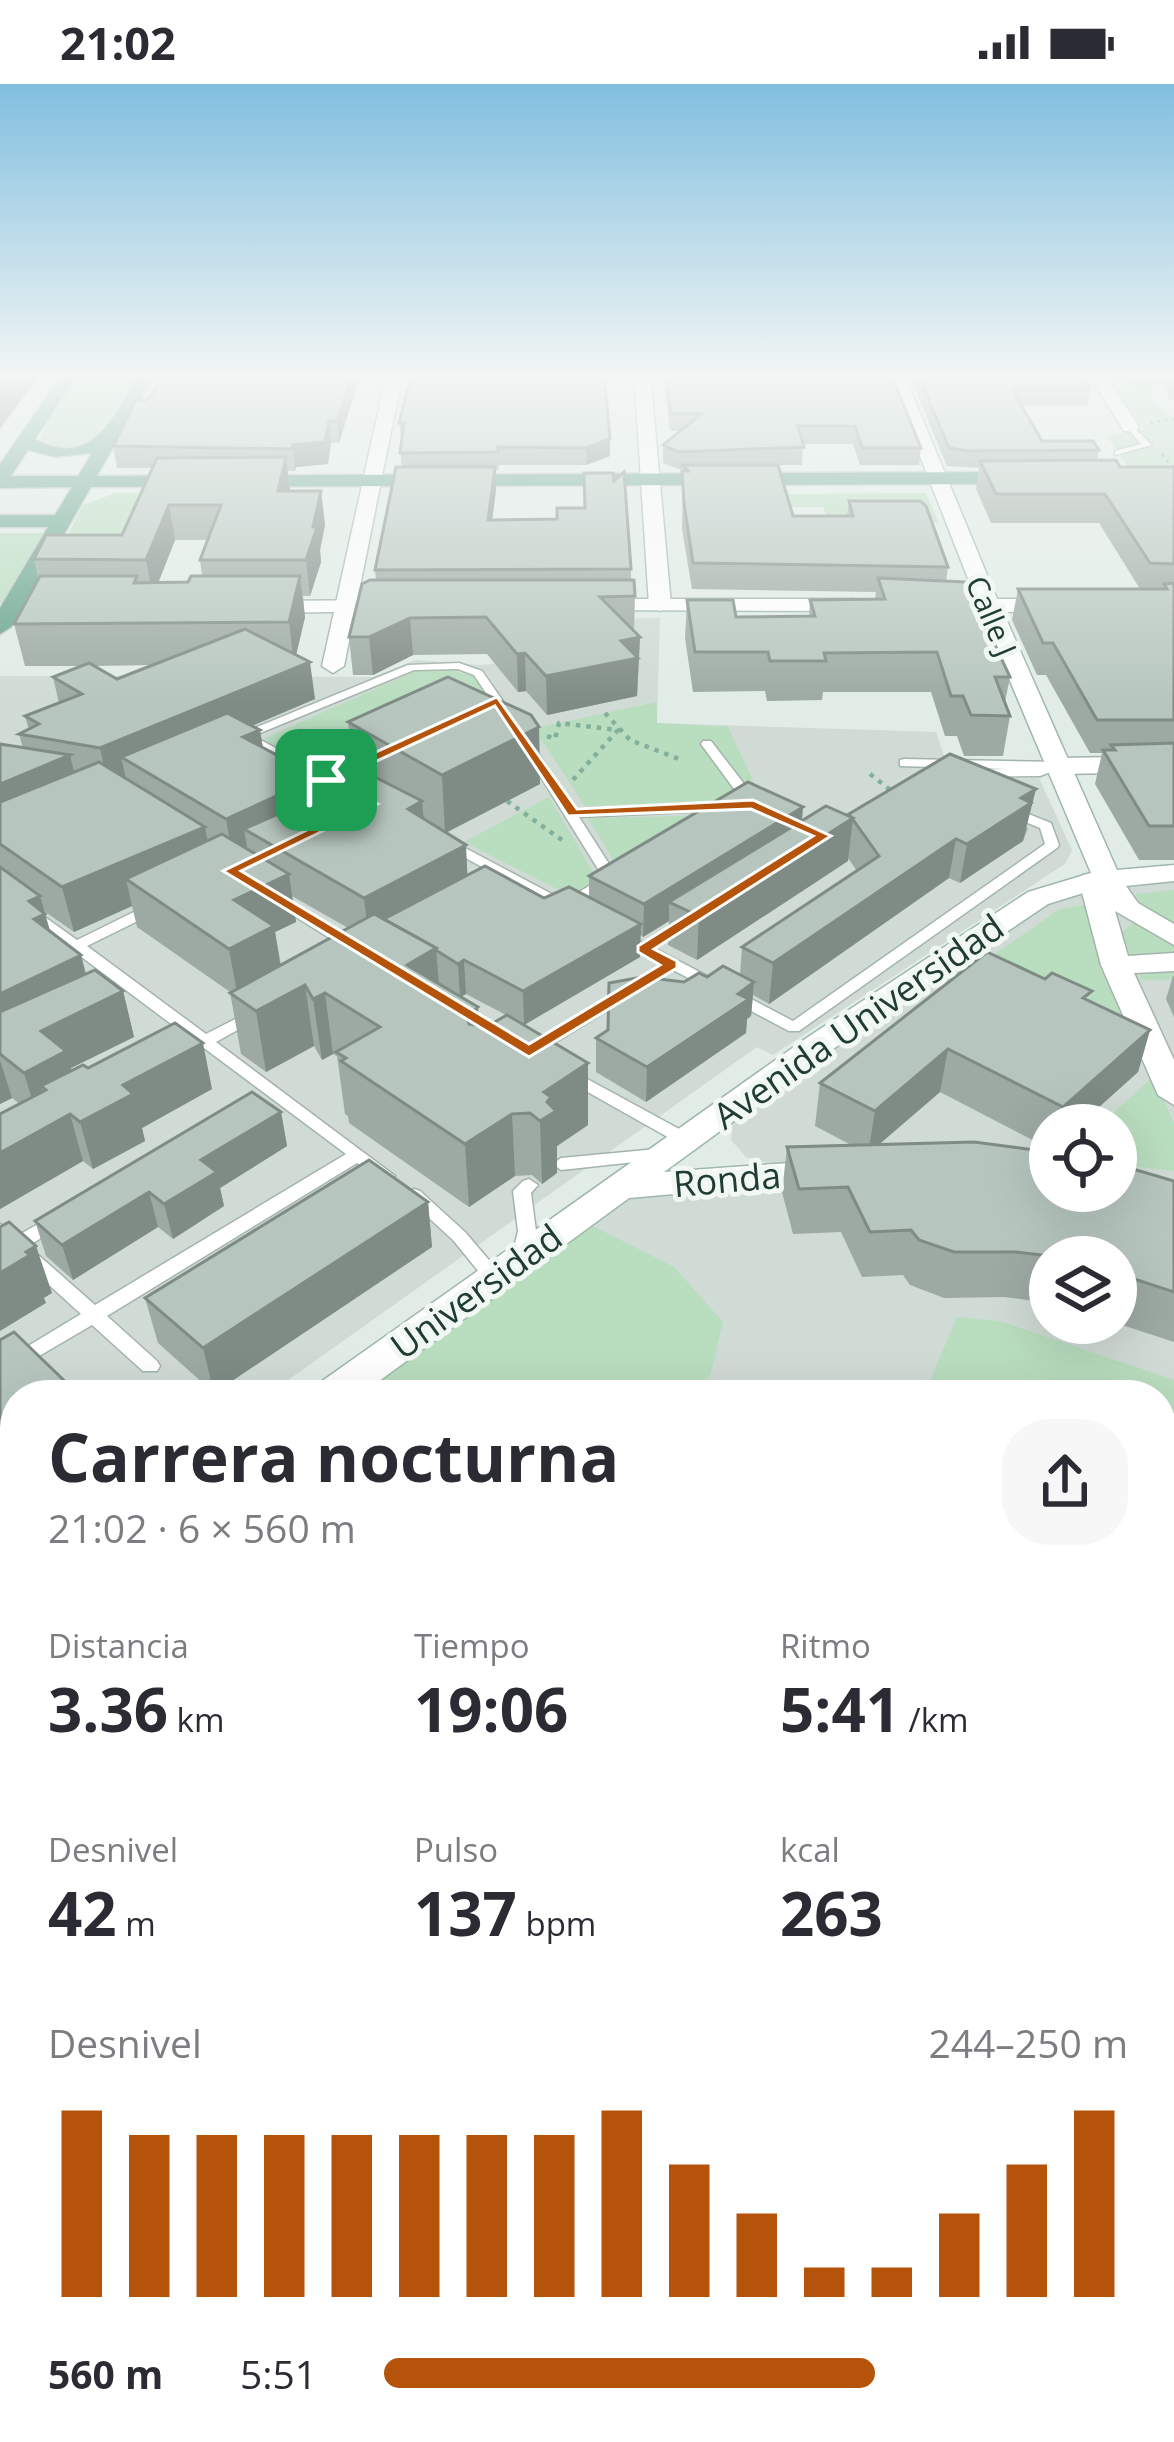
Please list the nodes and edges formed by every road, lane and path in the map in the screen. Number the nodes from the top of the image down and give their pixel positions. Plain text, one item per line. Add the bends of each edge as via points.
1 (82, 482) edge
2 (369, 482) edge
3 (652, 482) edge
4 (940, 482) edge
5 (0, 521) edge
6 (60, 521) junction
7 (570, 605) edge
8 (660, 605) junction
9 (1081, 605) edge
10 (345, 606) junction
11 (435, 606) edge
12 (988, 606) junction
13 (38, 607) edge
14 (227, 607) edge
15 (4, 614) edge
16 (333, 666) dead end
17 (497, 700) junction
18 (476, 710) edge
19 (605, 713) dead end
20 (515, 727) junction
21 (617, 730) junction
22 (242, 736) junction
23 (224, 744) edge
24 (707, 744) dead end
25 (680, 759) dead end
26 (1174, 764) edge
27 (1060, 766) junction
28 (906, 768) dead end
29 (347, 770) dead end
30 (870, 774) dead end
31 (326, 780) junction
32 (893, 792) edge
33 (560, 794) junction
34 (986, 800) edge
35 (507, 801) dead end
36 (753, 805) junction
37 (770, 812) edge
38 (351, 813) edge
39 (573, 813) junction
40 (430, 835) edge
41 (599, 858) junction
42 (1099, 872) junction
43 (1174, 873) edge
44 (508, 877) junction
45 (250, 883) edge
46 (488, 888) edge
47 (0, 889) edge
48 (172, 899) edge
49 (566, 908) junction
50 (703, 911) edge
51 (585, 918) edge
52 (604, 928) edge
53 (1174, 936) edge
54 (76, 946) junction
55 (643, 949) junction
56 (1174, 962) edge
57 (671, 964) junction
58 (1117, 965) junction
59 (347, 966) edge
60 (135, 990) junction
61 (116, 999) edge
62 (266, 1009) edge
63 (508, 1040) edge
64 (205, 1042) junction
65 (184, 1053) edge
66 (521, 1056) junction
67 (278, 1094) junction
68 (1174, 1095) edge
69 (257, 1106) edge
70 (714, 1119) junction
71 (677, 1147) junction
72 (357, 1155) junction
73 (562, 1164) dead end
74 (730, 1168) junction
75 (862, 1169) edge
76 (529, 1185) dead end
77 (620, 1188) junction
78 (76, 1210) edge
79 (0, 1230) edge
80 (8, 1249) edge
81 (507, 1269) junction
82 (94, 1314) junction
83 (150, 1366) dead end
84 (0, 1372) edge
85 (353, 1380) edge

1 - 6 main road
2 - 10 street
3 - 8 street
4 - 12 street, Calle J
5 - 6 main road
6 - 15 main road
7 - 8 street
8 - 12 street
9 - 12 street
10 - 11 street
10 - 14 street
10 - 16 street
12 - 27 street, Calle J
13 - 15 street
17 - 18 lane
17 - 20 lane
17 - 22 lane via 478,673 412,667
19 - 21 path
20 - 21 path via 555,739 559,723
20 - 33 lane
21 - 25 path
21 - 33 path
22 - 23 lane
22 - 31 lane
24 - 36 lane
26 - 27 street
27 - 28 lane
27 - 42 street, Calle J
29 - 31 lane
30 - 32 path
31 - 38 lane via 371,804
33 - 39 lane
34 - 57 lane via 1046,826 1052,845 794,1028
35 - 41 path via 546,833
36 - 37 lane
36 - 39 lane
39 - 41 lane
40 - 44 lane
41 - 49 lane via 611,878
42 - 43 street, Avenida Universidad
42 - 53 street via 1129,909
42 - 58 street, Calle J
42 - 70 street, Avenida Universidad via 958,949
44 - 46 lane
44 - 49 lane
45 - 59 lane via 367,956
47 - 54 lane
48 - 54 lane
49 - 51 lane
50 - 55 lane
52 - 55 lane
54 - 60 lane
55 - 57 lane
56 - 58 street
57 - 66 lane
58 - 68 street, Calle J
60 - 61 lane
60 - 64 lane
62 - 64 lane
63 - 66 lane
64 - 65 lane
64 - 67 lane
66 - 71 lane
67 - 69 lane
67 - 72 lane
70 - 71 street, Avenida Universidad
70 - 74 street via 705,1136
71 - 73 lane
71 - 74 street
71 - 77 street, Avenida Universidad
72 - 81 lane
72 - 82 lane
74 - 75 street, Ronda
74 - 77 street, Ronda
76 - 81 lane via 522,1191 527,1231
77 - 81 street, Universidad
78 - 80 lane
79 - 80 lane
80 - 82 lane
81 - 85 street, Universidad
82 - 83 lane
82 - 84 lane

